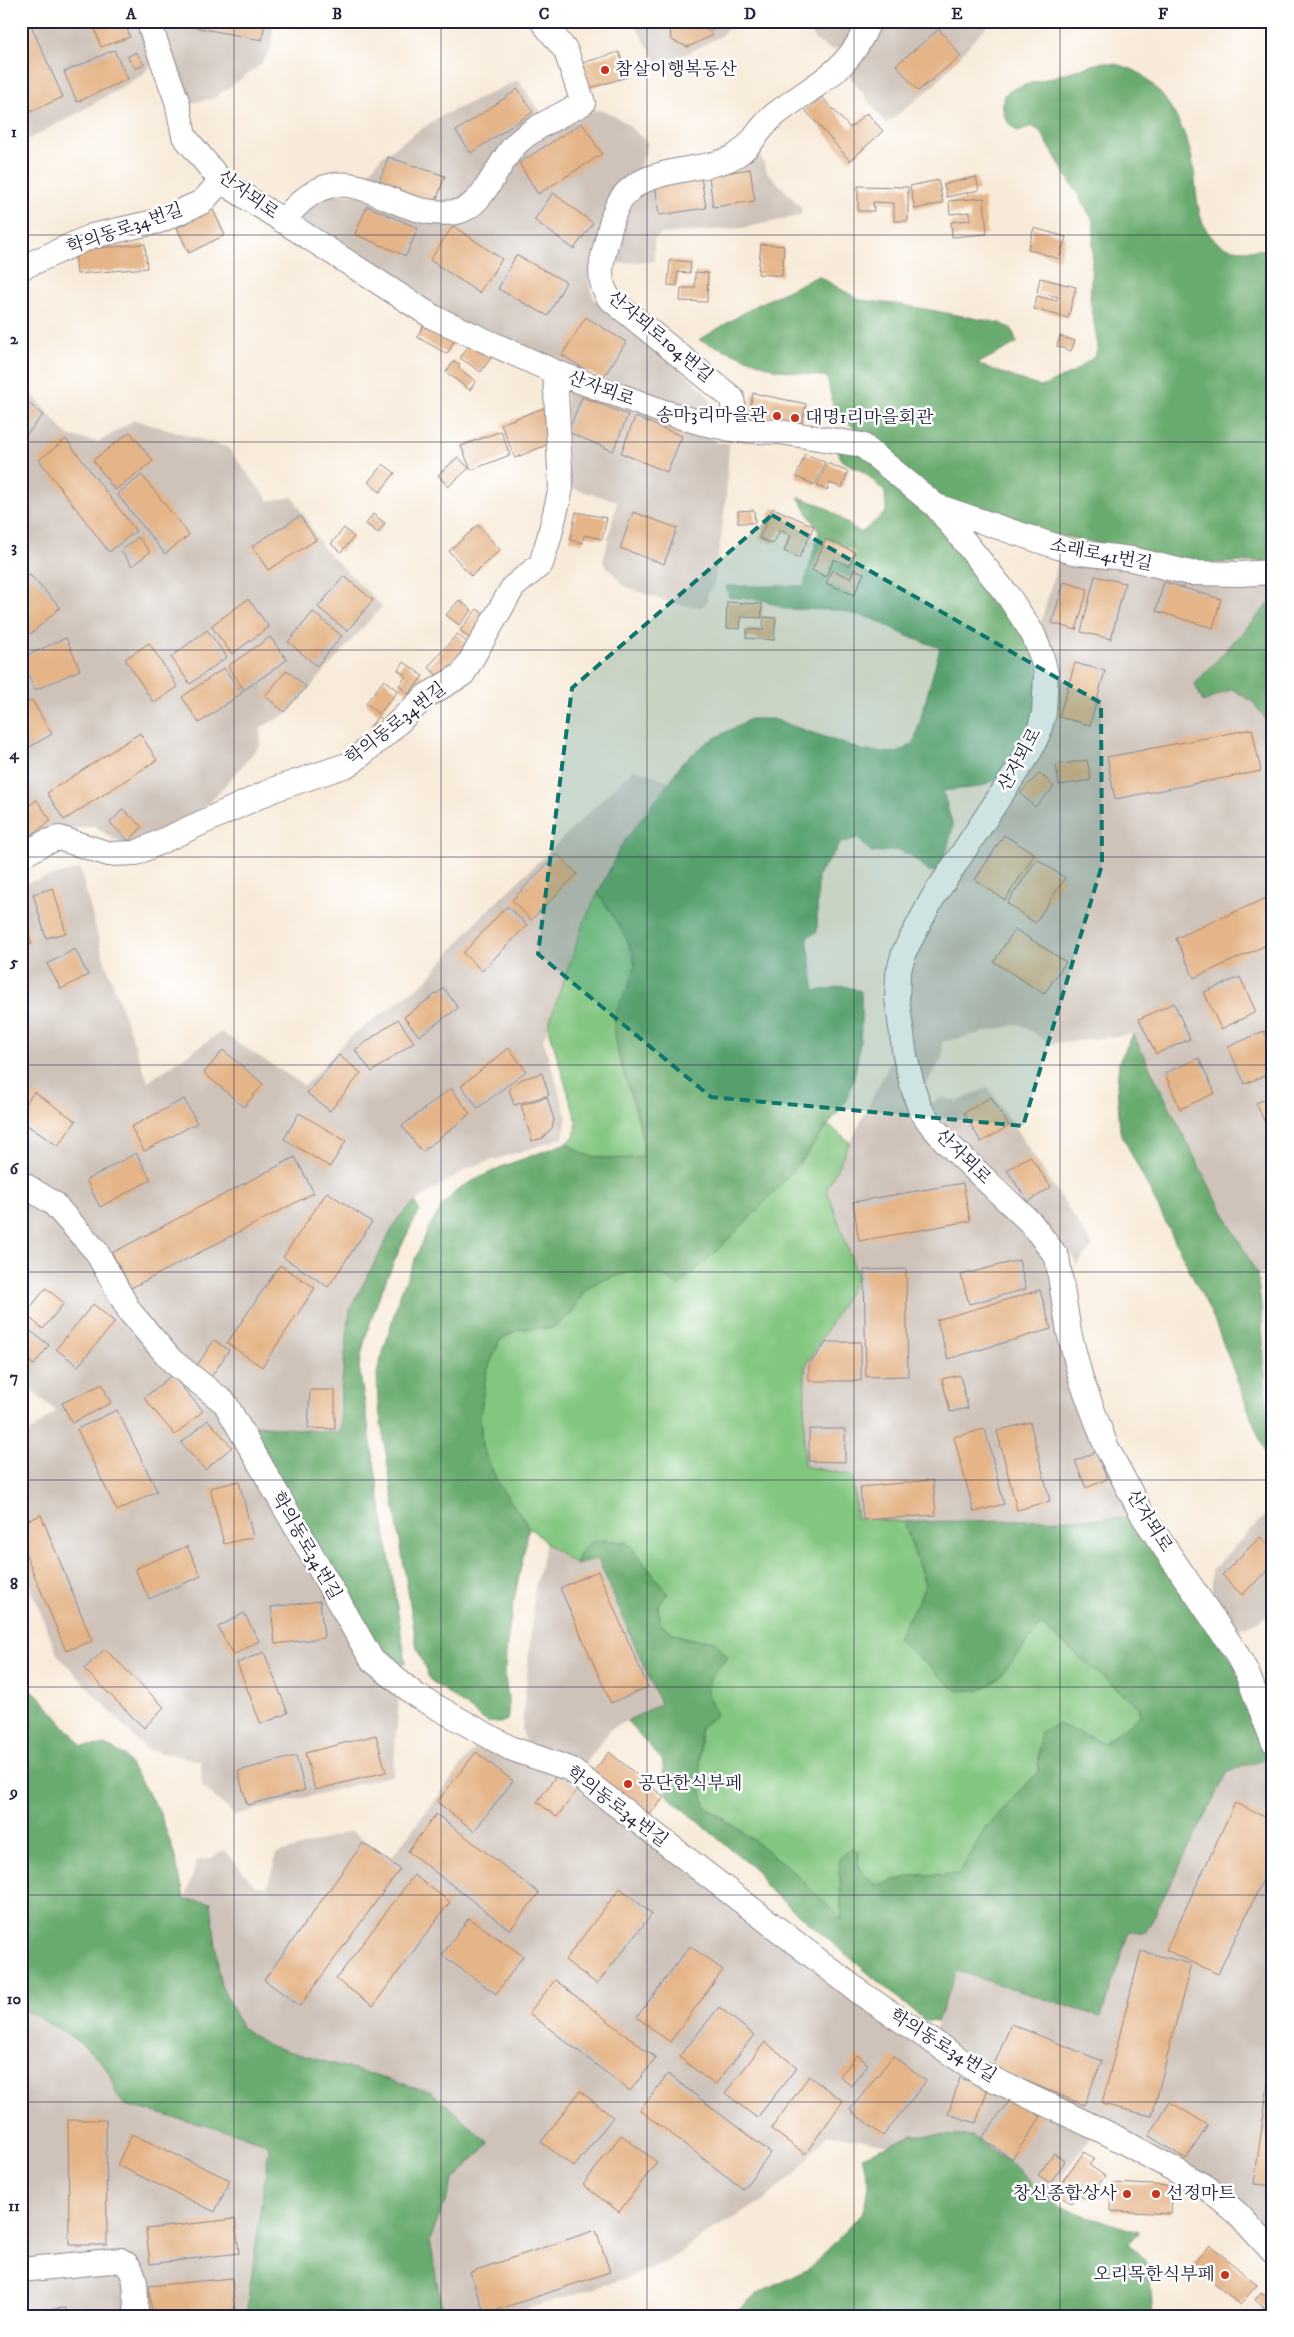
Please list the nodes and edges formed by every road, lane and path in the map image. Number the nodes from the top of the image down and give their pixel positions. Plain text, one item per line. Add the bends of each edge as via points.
1 (148, 21) edge
2 (542, 21) edge
3 (869, 21) edge
4 (221, 180) junction
5 (283, 221) junction
6 (21, 268) edge
7 (555, 372) junction
8 (736, 430) junction
9 (936, 506) junction
10 (1273, 572) edge
11 (21, 856) edge
12 (21, 1183) edge
13 (1273, 1741) edge
14 (1273, 2252) edge
15 (21, 2270) edge
16 (136, 2316) edge

1 - 4 street, 산자뫼로 via 177,101 184,136
2 - 5 street via 566,51 583,102 517,143 470,208 459,212 429,212 364,188 338,184 310,193
3 - 8 street, 산자뫼로104번길 via 854,52 841,66 814,89 776,113 737,155 706,166 648,178 623,196 615,210 603,259 602,288 609,298 732,398
4 - 5 street, 산자뫼로
4 - 6 street, 학의동로34번길 via 202,202 159,221 92,236
5 - 7 street, 산자뫼로 via 433,317
7 - 8 street, 산자뫼로 via 664,412
7 - 11 street, 학의동로34번길 via 561,488 550,538 541,564 513,587 463,674 426,696 350,764 275,789 136,853 109,854 59,838
8 - 9 street, 산자뫼로 via 780,432 862,445
9 - 10 street, 소래로41번길 via 1074,552 1132,559 1190,573
9 - 13 street, 산자뫼로 via 1023,616 1042,657 1046,694 1038,734 1030,751 932,898 904,952 898,974 897,999 913,1088 920,1108 932,1126 1031,1223 1057,1257 1076,1360 1106,1446 1143,1516 1236,1652
12 - 14 street, 학의동로34번길 via 53,1203 91,1245 130,1312 172,1361 225,1403 372,1660 417,1696 510,1748 570,1769 862,1994 980,2073 1111,2135 1206,2187 1240,2216
15 - 16 street via 120,2260 129,2264 134,2272

